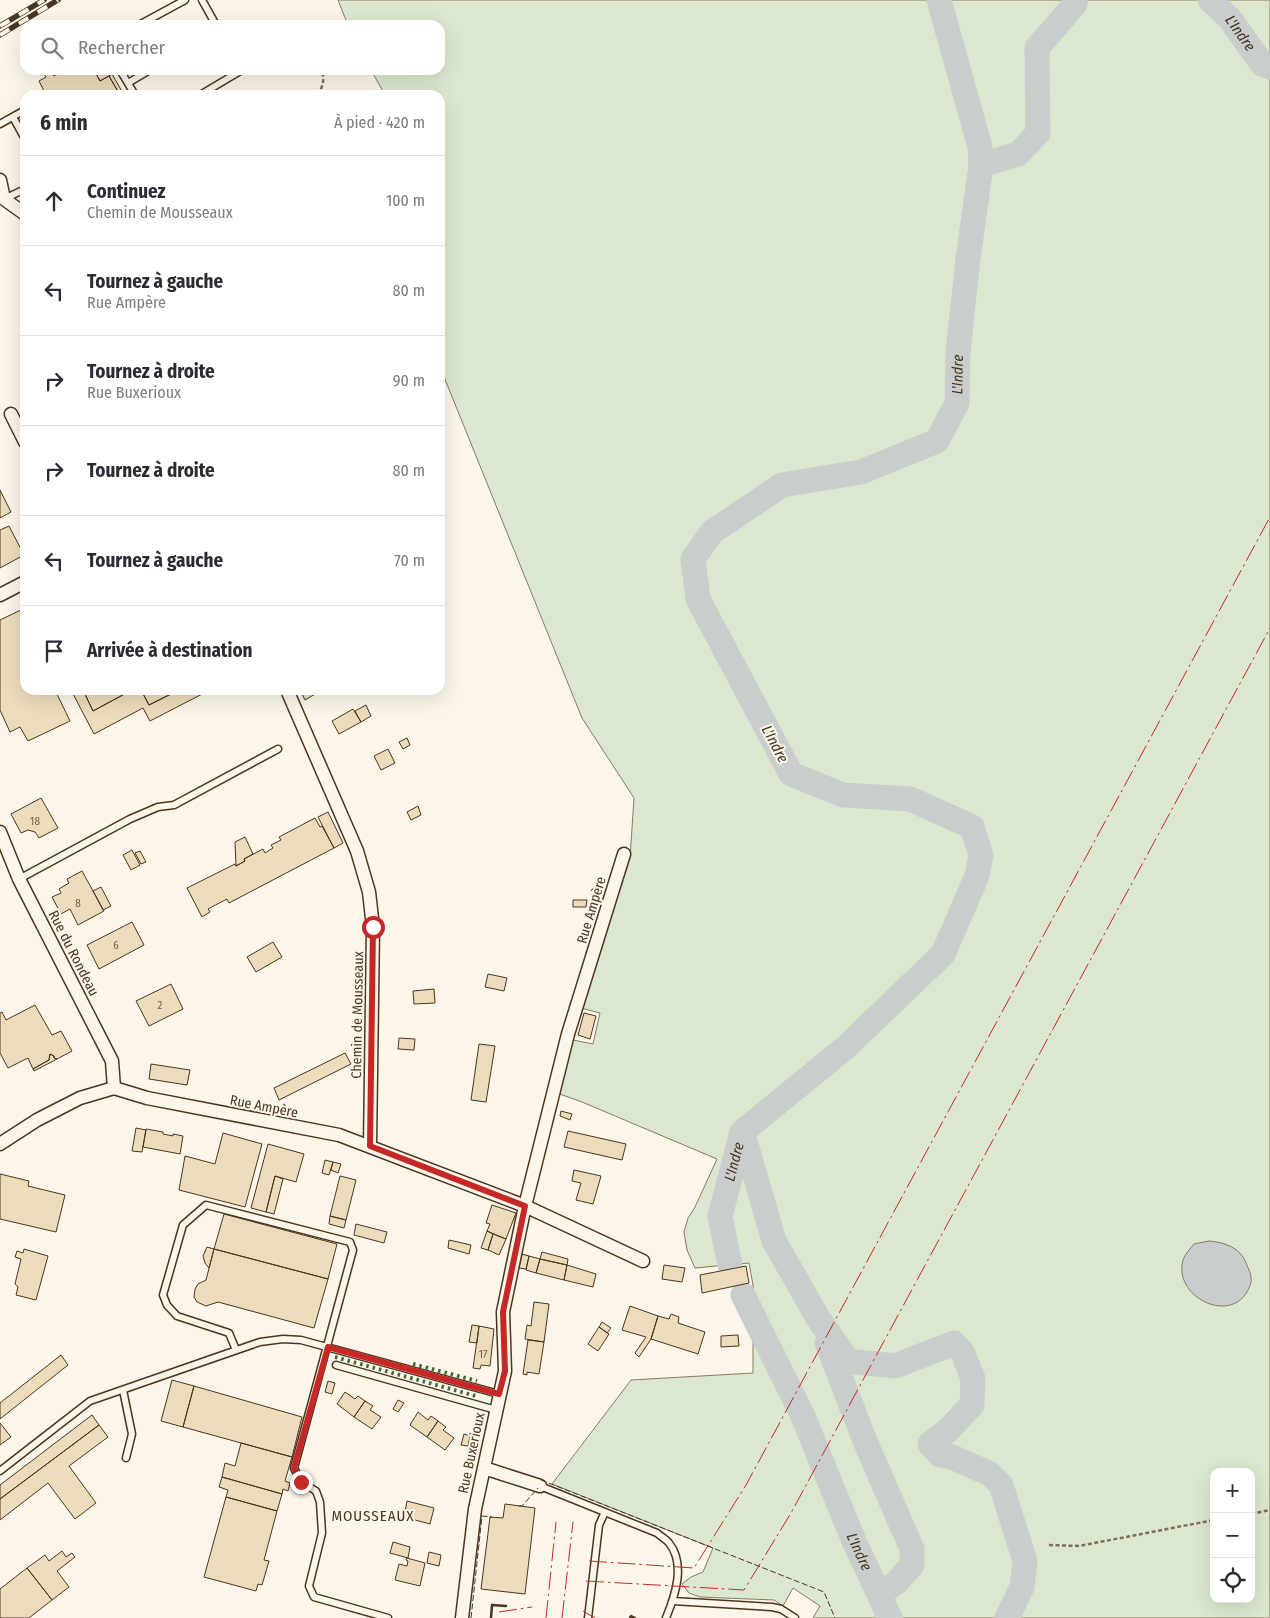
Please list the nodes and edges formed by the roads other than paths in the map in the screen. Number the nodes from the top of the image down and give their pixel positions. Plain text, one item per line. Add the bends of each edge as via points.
1 (185, 0) edge
2 (202, 0) edge
3 (148, 20) edge
4 (213, 20) edge
5 (123, 75) edge
6 (142, 75) edge
7 (234, 75) edge
8 (128, 83) junction
9 (132, 90) edge
10 (208, 90) edge
11 (20, 113) edge
12 (13, 117) junction
13 (0, 124) edge
14 (20, 130) edge
15 (0, 180) edge
16 (20, 191) edge
17 (2, 202) edge
18 (20, 211) edge
19 (11, 414) dead end
20 (20, 432) edge
21 (20, 585) edge
22 (0, 595) edge
23 (289, 695) edge
24 (278, 749) dead end
25 (1, 837) edge
26 (624, 854) dead end
27 (19, 878) junction
28 (114, 1088) junction
29 (0, 1144) edge
30 (370, 1146) junction
31 (525, 1206) junction
32 (643, 1261) dead end
33 (328, 1347) junction
34 (236, 1350) junction
35 (336, 1365) dead end
36 (123, 1390) junction
37 (499, 1394) junction
38 (496, 1410) junction
39 (126, 1458) dead end
40 (484, 1468) junction
41 (0, 1471) edge
42 (540, 1486) joint
43 (605, 1512) junction
44 (673, 1601) junction
45 (388, 1618) edge
46 (462, 1618) edge
47 (588, 1618) edge
48 (666, 1618) edge
49 (794, 1618) edge

1 - 3 lane
2 - 4 lane
5 - 8 lane
6 - 8 lane
7 - 10 lane
8 - 9 lane
11 - 12 lane
12 - 13 lane
12 - 14 lane
15 - 17 street
16 - 17 lane
17 - 18 street
19 - 20 street
21 - 22 street
23 - 30 street, Chemin de Mousseaux via 357,851 369,892 373,927
24 - 27 lane via 174,804 130,819
25 - 27 street, Rue du Rondeau
26 - 31 street, Rue Ampère via 568,1034
27 - 28 street, Rue du Rondeau via 112,1061
28 - 29 street via 80,1098
28 - 30 street, Rue Ampère via 147,1098 339,1135
30 - 31 street, Rue Ampère
31 - 32 street, Rue Ampère
31 - 37 street, Rue Buxerioux via 503,1312 505,1371
33 - 34 lane via 283,1339
33 - 34 lane via 353,1250 350,1242 206,1205 183,1224 163,1295 177,1316 229,1332
33 - 37 lane
33 - 45 lane via 294,1468 301,1482 316,1492 320,1502 322,1532 310,1586 314,1597
34 - 36 lane
35 - 38 lane
36 - 39 lane via 132,1434
36 - 41 lane via 90,1401
37 - 38 street, Rue Buxerioux
38 - 40 street, Rue Buxerioux
40 - 42 street
40 - 46 street, Rue Buxerioux via 475,1509
42 - 43 lane
43 - 44 lane via 657,1533 669,1543 677,1558
43 - 47 lane via 599,1525
44 - 48 lane
44 - 49 lane via 772,1607

